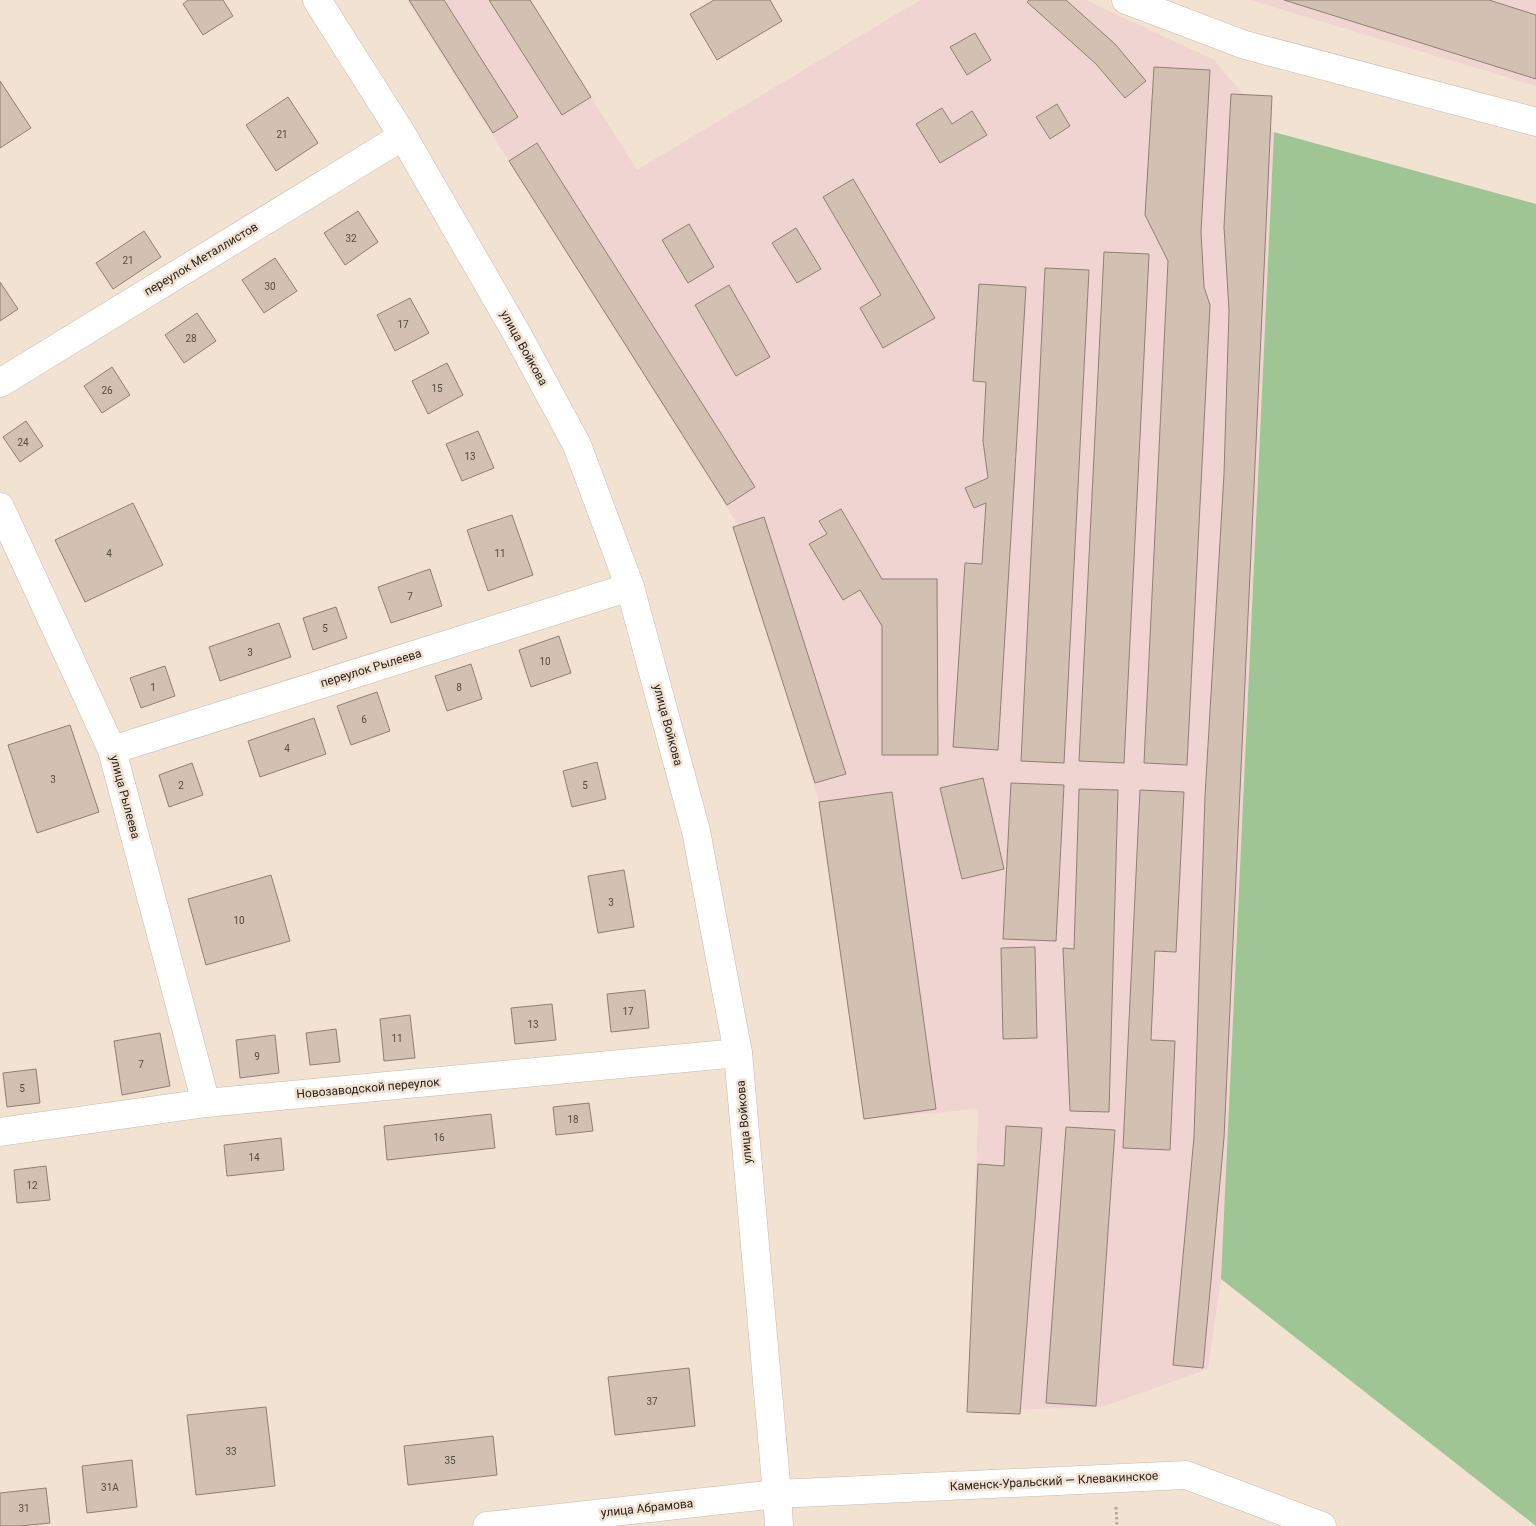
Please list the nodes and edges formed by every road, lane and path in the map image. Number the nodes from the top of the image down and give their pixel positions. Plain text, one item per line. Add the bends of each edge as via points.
1 (317, 0) edge
2 (1126, 0) edge
3 (1536, 122) edge
4 (403, 136) junction
5 (0, 383) edge
6 (0, 507) edge
7 (630, 587) junction
8 (112, 750) junction
9 (738, 1053) junction
10 (206, 1103) junction
11 (0, 1132) edge
12 (777, 1494) junction
13 (487, 1526) edge
14 (779, 1526) edge
15 (1322, 1526) edge

1 - 4 street, улица Войкова
2 - 3 street via 1246,45
4 - 5 street, переулок Металлистов
4 - 7 street, улица Войкова via 577,445
6 - 8 street, улица Рылеева
7 - 8 street, переулок Рылеева
7 - 9 street, улица Войкова via 696,831
8 - 10 street, улица Рылеева
9 - 10 street, Новозаводской переулок
9 - 12 street, улица Войкова
10 - 11 street, Новозаводской переулок
12 - 13 street, улица Абрамова
12 - 14 street, улица Войкова
12 - 15 street, Каменск-Уральский — Клевакинское via 1186,1475

